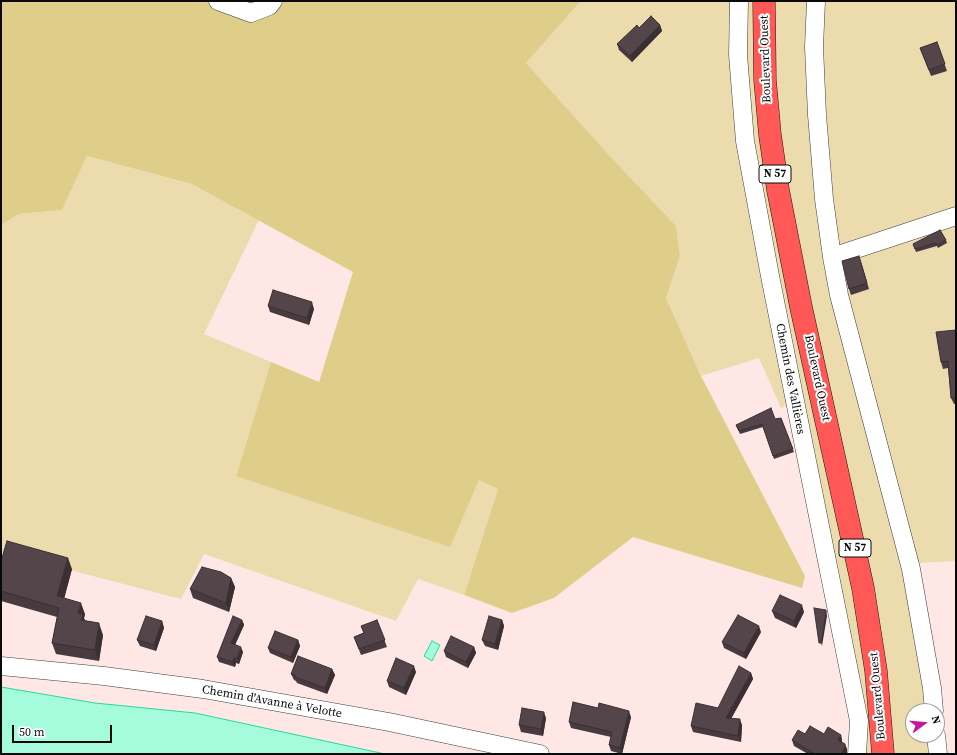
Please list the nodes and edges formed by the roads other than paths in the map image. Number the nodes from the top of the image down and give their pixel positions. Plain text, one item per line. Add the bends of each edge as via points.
1 (218, 1) edge
2 (273, 1) edge
3 (739, 1) edge
4 (764, 1) edge
5 (816, 1) edge
6 (956, 216) edge
7 (832, 257) junction
8 (1, 666) edge
9 (933, 703) edge
10 (937, 743) edge
11 (540, 754) edge
12 (858, 754) edge
13 (883, 754) edge
14 (938, 754) edge

1 - 2 street via 251,13 269,6
3 - 12 street, Chemin des Vallières via 738,55 745,141 859,721
4 - 13 main road, Boulevard Ouest / N 57 via 766,86 777,183 796,284 864,594 879,690
5 - 7 street via 814,47 817,115
6 - 7 street
7 - 9 street via 839,295 911,569
8 - 11 street, Chemin d'Avanne à Velotte via 203,689 389,722
10 - 14 street

